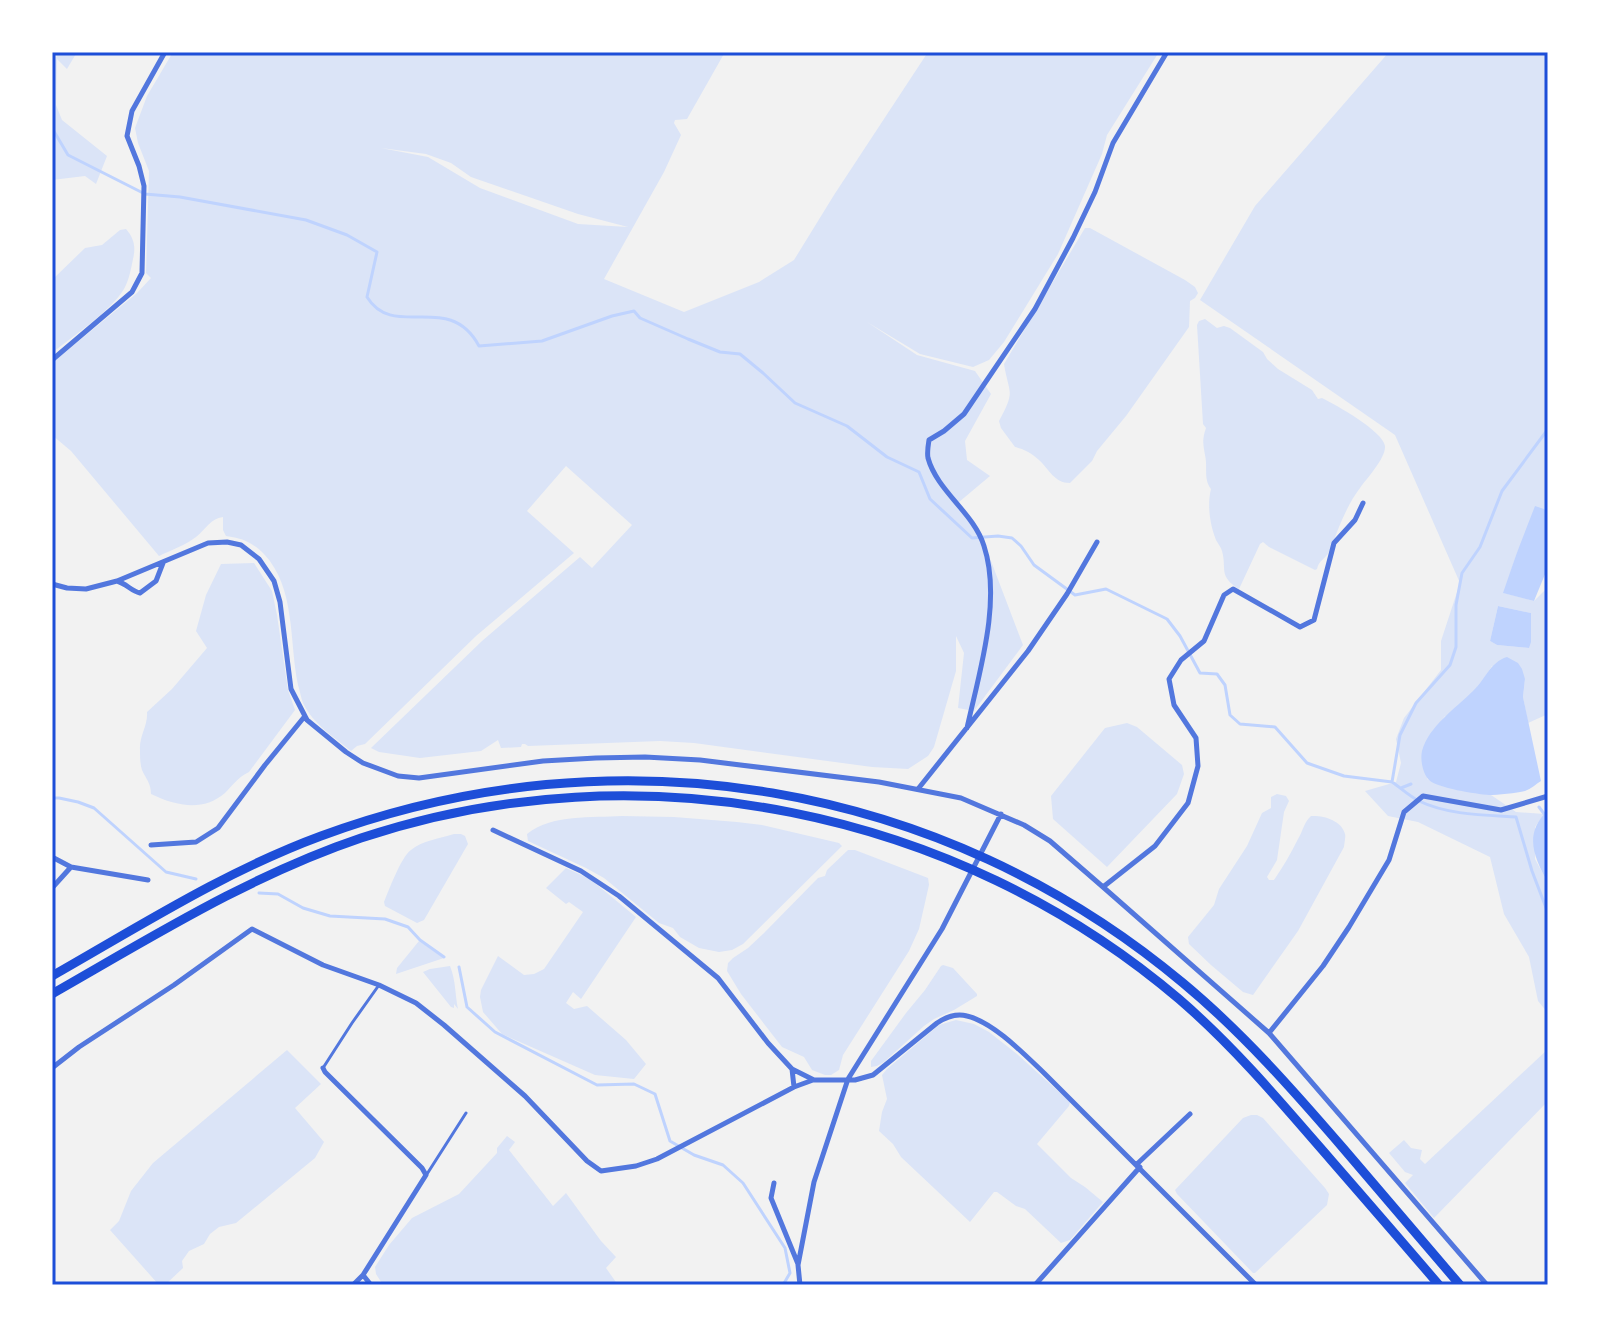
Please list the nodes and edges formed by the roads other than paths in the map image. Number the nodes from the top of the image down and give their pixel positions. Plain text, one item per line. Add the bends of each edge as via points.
1 (165, 52) edge
2 (1167, 52) edge
3 (52, 360) edge
4 (1363, 503) dead end
5 (1097, 542) dead end
6 (163, 562) junction
7 (117, 581) junction
8 (52, 584) edge
9 (305, 716) junction
10 (967, 728) junction
11 (918, 789) junction
12 (1548, 796) edge
13 (1001, 814) junction
14 (493, 830) dead end
15 (151, 845) dead end
16 (52, 857) edge
17 (71, 867) junction
18 (148, 880) dead end
19 (1103, 887) junction
20 (52, 888) edge
21 (52, 976) edge
22 (379, 985) junction
23 (52, 994) edge
24 (1269, 1033) junction
25 (52, 1068) edge
26 (323, 1068) joint
27 (792, 1069) junction
28 (848, 1079) junction
29 (814, 1080) junction
30 (794, 1087) junction
31 (466, 1113) dead end
32 (1190, 1114) dead end
33 (1138, 1166) junction
34 (426, 1175) junction
35 (774, 1183) dead end
36 (798, 1265) junction
37 (363, 1275) junction
38 (353, 1285) edge
39 (371, 1285) edge
40 (800, 1285) edge
41 (1035, 1285) edge
42 (1256, 1285) edge
43 (1439, 1285) edge
44 (1460, 1285) edge
45 (1487, 1285) edge

1 - 3 street via 132,111 127,136 144,186 142,273 132,292
2 - 10 street via 1113,143 1095,192 1035,309 964,414 929,440 927,456 935,474 977,529 989,566 987,630
4 - 19 street via 1334,543 1314,620 1300,627 1233,589 1224,595 1204,641 1181,660 1169,679 1174,705 1196,738 1198,766 1188,803 1155,846
5 - 10 street via 1028,651
6 - 7 street
6 - 7 street via 156,581 140,593
6 - 9 street via 220,541 241,545 259,559 278,592 291,689
7 - 8 street via 86,589
9 - 11 street via 363,763 407,778 543,761 645,757 759,766
9 - 15 street via 218,828 196,842
10 - 11 street
11 - 13 street
12 - 24 street via 1501,810 1422,797 1404,812 1374,888 1323,966
13 - 19 street via 1050,841
13 - 28 street via 942,929
14 - 27 street via 581,871 677,942 718,978
16 - 17 street
17 - 18 street
17 - 20 street
19 - 24 street
21 - 44 highway via 207,888 289,849 426,804 492,790 579,781 700,783 807,798 937,837 1028,878 1123,936 1244,1040
22 - 25 street via 323,965 252,929
22 - 26 lane
22 - 30 street via 416,1003 444,1025 601,1171 657,1159
23 - 43 highway via 289,866 434,818 588,796 653,796 761,806 823,819 931,852 1021,892 1157,981 1270,1089
24 - 45 street
26 - 34 street
27 - 29 street
27 - 30 street
28 - 29 street
28 - 33 street via 873,1075 937,1023 953,1015 967,1016 1023,1054
28 - 36 street via 814,1182
29 - 30 street
31 - 34 lane
32 - 33 street
33 - 41 street
33 - 42 street
34 - 37 street
35 - 36 street via 771,1198
36 - 40 street
37 - 38 street
37 - 39 street

